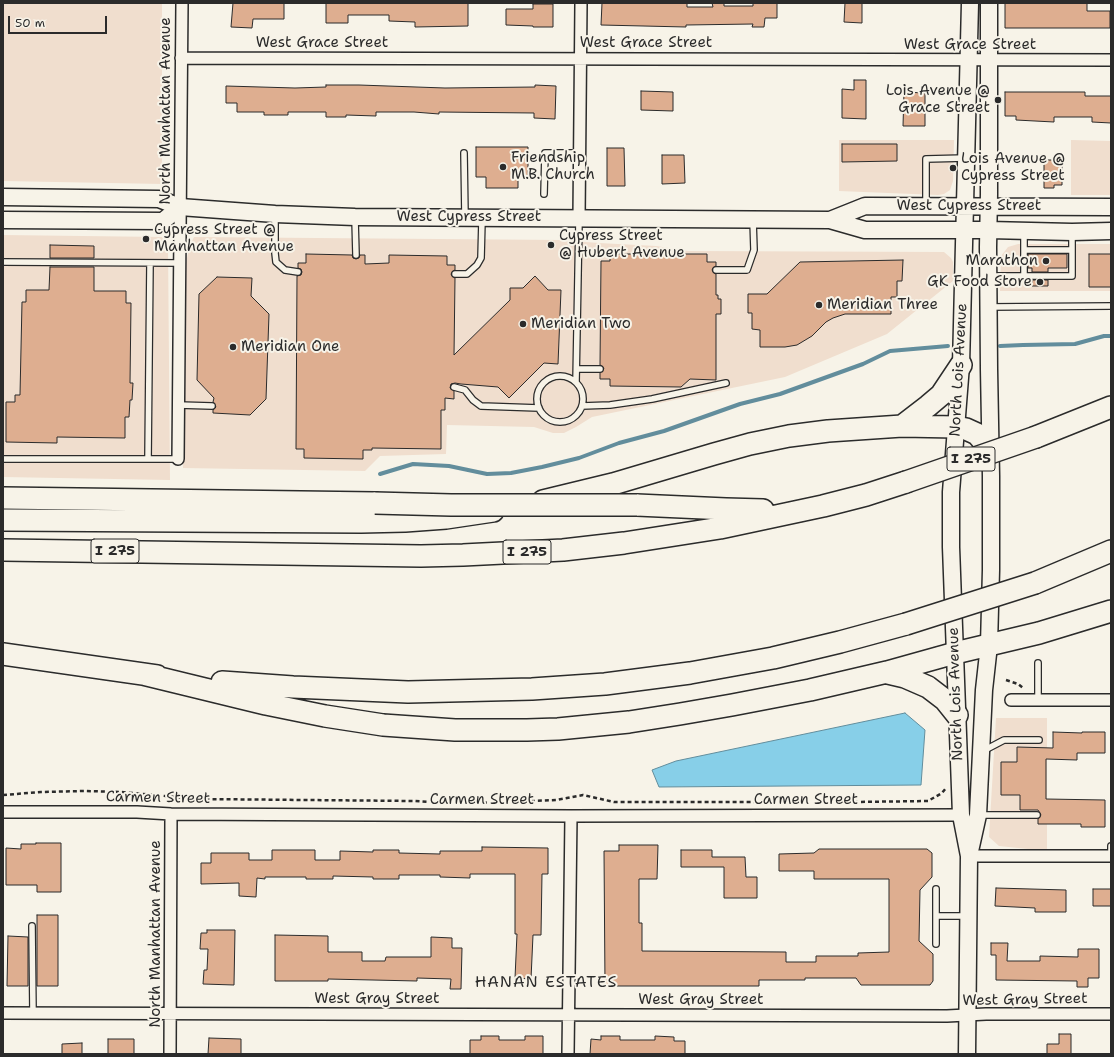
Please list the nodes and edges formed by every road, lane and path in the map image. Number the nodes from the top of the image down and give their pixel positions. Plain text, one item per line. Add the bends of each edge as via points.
1 (182, 3) edge
2 (581, 3) edge
3 (970, 3) edge
4 (989, 3) edge
5 (181, 58) junction
6 (580, 58) junction
7 (968, 60) junction
8 (990, 60) junction
9 (1111, 60) edge
10 (464, 153) dead end
11 (579, 153) junction
12 (966, 158) junction
13 (544, 194) dead end
14 (3, 197) edge
15 (926, 206) junction
16 (965, 206) junction
17 (989, 206) junction
18 (180, 207) junction
19 (1111, 207) edge
20 (275, 214) junction
21 (355, 217) junction
22 (465, 217) junction
23 (482, 218) junction
24 (579, 218) junction
25 (3, 220) edge
26 (754, 220) junction
27 (830, 220) junction
28 (965, 230) junction
29 (988, 230) junction
30 (1024, 231) junction
31 (1111, 231) edge
32 (1072, 232) junction
33 (1024, 250) junction
34 (1072, 250) junction
35 (356, 255) dead end
36 (3, 262) edge
37 (150, 263) junction
38 (179, 263) junction
39 (716, 270) dead end
40 (298, 272) dead end
41 (455, 274) dead end
42 (989, 276) junction
43 (1024, 276) junction
44 (1111, 306) edge
45 (988, 307) junction
46 (961, 365) junction
47 (577, 369) junction
48 (600, 370) dead end
49 (576, 382) junction
50 (726, 383) dead end
51 (454, 387) dead end
52 (178, 405) junction
53 (212, 406) dead end
54 (582, 406) junction
55 (1111, 407) edge
56 (539, 408) junction
57 (902, 426) junction
58 (956, 427) junction
59 (991, 450) junction
60 (3, 459) edge
61 (148, 459) junction
62 (178, 459) joint
63 (3, 498) edge
64 (824, 506) junction
65 (3, 520) edge
66 (3, 550) edge
67 (1111, 552) edge
68 (1111, 611) edge
69 (988, 645) junction
70 (955, 653) junction
71 (3, 654) edge
72 (1038, 663) dead end
73 (887, 672) junction
74 (143, 674) junction
75 (1006, 680) dead end
76 (1028, 692) dead end
77 (1011, 700) dead end
78 (1038, 700) junction
79 (1111, 700) edge
80 (958, 714) junction
81 (1039, 740) dead end
82 (981, 752) junction
83 (950, 783) dead end
84 (3, 795) edge
85 (430, 802) dead end
86 (472, 802) dead end
87 (772, 802) dead end
88 (852, 802) dead end
89 (492, 803) dead end
90 (515, 804) dead end
91 (3, 812) edge
92 (171, 814) junction
93 (961, 815) junction
94 (978, 815) junction
95 (1037, 815) dead end
96 (571, 816) junction
97 (1111, 846) edge
98 (969, 856) junction
99 (1111, 856) edge
100 (936, 889) dead end
101 (936, 916) junction
102 (969, 916) junction
103 (32, 926) dead end
104 (936, 944) dead end
105 (3, 1013) edge
106 (33, 1013) junction
107 (171, 1014) junction
108 (1111, 1014) edge
109 (569, 1015) junction
110 (968, 1015) junction
111 (170, 1054) edge
112 (568, 1054) edge
113 (967, 1054) edge

1 - 5 street, North Manhattan Avenue
2 - 6 street
3 - 7 street, North Lois Avenue
4 - 8 street, North Lois Avenue
5 - 6 street, West Grace Street
5 - 18 street, North Manhattan Avenue
6 - 7 street, West Grace Street
6 - 11 street
7 - 8 street, West Grace Street
7 - 12 street, North Lois Avenue
8 - 9 street, West Grace Street
8 - 17 street, North Lois Avenue
10 - 22 lane
11 - 13 lane via 545,153
11 - 24 street
12 - 15 lane via 926,159
12 - 16 street, North Lois Avenue
14 - 18 street, West Cypress Street via 159,199
15 - 16 street, West Cypress Street
15 - 27 street, West Cypress Street via 865,206
16 - 17 street, West Cypress Street
16 - 28 street, North Lois Avenue
17 - 19 street, West Cypress Street
17 - 29 street, North Lois Avenue
18 - 20 street, West Cypress Street
18 - 25 street via 163,221
18 - 38 street, North Manhattan Avenue
20 - 21 street, West Cypress Street
20 - 40 lane via 276,262 285,270
21 - 22 street, West Cypress Street
21 - 35 lane
22 - 23 street, West Cypress Street
23 - 24 street, West Cypress Street
23 - 41 lane via 481,258 478,265 467,274
24 - 26 street, West Cypress Street
24 - 47 lane
26 - 27 street, West Cypress Street
26 - 39 lane via 754,250 747,270
27 - 28 street, West Cypress Street via 865,230
28 - 29 street, West Cypress Street
28 - 46 street, North Lois Avenue
29 - 30 street, West Cypress Street
29 - 42 street, North Lois Avenue
30 - 32 street, West Cypress Street
30 - 33 lane
31 - 32 street, West Cypress Street
32 - 34 lane
33 - 34 lane
33 - 43 lane
34 - 43 lane via 1072,276
36 - 37 lane
37 - 38 lane
37 - 61 lane
38 - 52 street, North Manhattan Avenue
42 - 43 lane
42 - 45 street, North Lois Avenue
44 - 45 lane
45 - 59 street, North Lois Avenue
46 - 57 highway via 941,395
46 - 58 street, North Lois Avenue
47 - 48 lane
47 - 49 lane
49 - 54 lane via 582,390
49 - 56 lane via 565,376 549,378 539,390
50 - 54 lane via 652,399
51 - 56 lane via 465,390 481,406
52 - 53 lane
52 - 62 street, North Manhattan Avenue
54 - 56 lane via 575,416 562,422 547,418
55 - 64 highway, I 275, bridge via 1036,437 906,482
57 - 58 highway
57 - 65 highway via 789,436 714,454 563,497 446,518 361,522
58 - 59 highway via 977,434
58 - 70 street, North Lois Avenue via 951,541
59 - 69 street, North Lois Avenue
60 - 61 lane
61 - 62 lane
63 - 64 highway, bridge via 636,505 753,510
64 - 66 highway, I 275 via 720,528 624,543 498,554 421,556
67 - 74 highway, bridge via 1036,583 840,642 773,658 690,673 605,684 460,691 352,690
68 - 69 highway via 1039,634
69 - 70 highway
69 - 82 street, North Lois Avenue
70 - 73 highway
70 - 80 street, North Lois Avenue
71 - 74 highway
72 - 78 lane
73 - 74 highway via 770,698 680,714 601,725 527,730 455,730 383,725 281,707
73 - 80 highway via 928,687
75 - 76 path via 1018,684
77 - 78 street
78 - 79 street
80 - 93 street, North Lois Avenue
81 - 82 lane via 1004,740
82 - 94 street, North Lois Avenue
83 - 88 path via 942,793 928,801
84 - 85 path via 85,791 198,800
86 - 89 path
87 - 90 path via 614,802 583,795
91 - 92 street, Carmen Street
92 - 96 street, Carmen Street
92 - 107 street, North Manhattan Avenue
93 - 96 street, Carmen Street
93 - 98 street, North Lois Avenue
94 - 95 lane
94 - 98 street, North Lois Avenue
96 - 109 street
97 - 99 lane
98 - 99 street
98 - 102 street, North Lois Avenue
100 - 101 lane
101 - 102 lane
101 - 104 lane
102 - 110 street, North Lois Avenue
103 - 106 lane
105 - 106 street, West Gray Street
106 - 107 street, West Gray Street
107 - 109 street, West Gray Street
107 - 111 street, North Manhattan Avenue
108 - 110 street, West Gray Street
109 - 110 street, West Gray Street
109 - 112 street
110 - 113 street, North Lois Avenue

